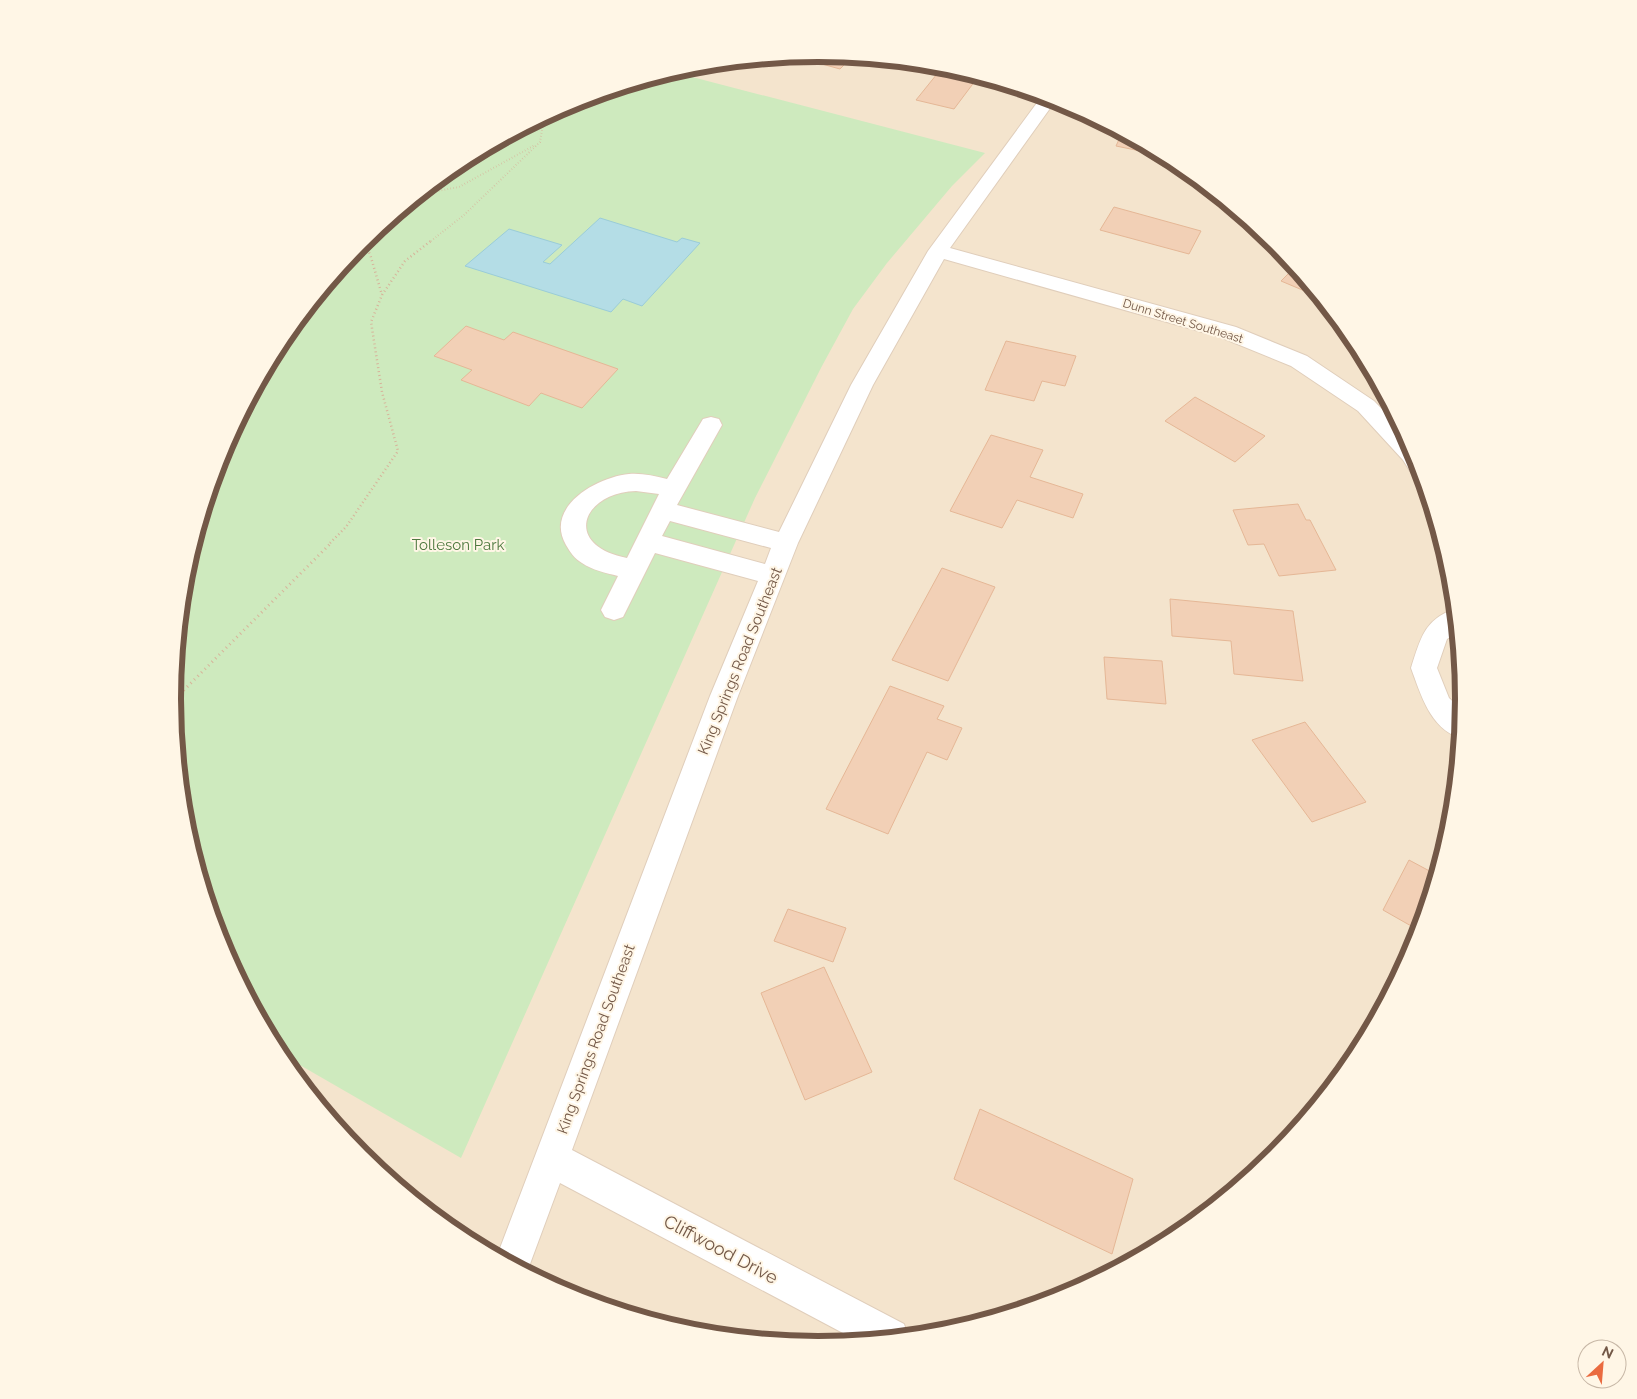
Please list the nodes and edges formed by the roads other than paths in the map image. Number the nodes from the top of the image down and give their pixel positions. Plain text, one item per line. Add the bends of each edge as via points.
1 (1044, 104) edge
2 (938, 251) junction
3 (711, 424) dead end
4 (1402, 444) edge
5 (673, 489) junction
6 (662, 510) junction
7 (646, 541) junction
8 (786, 543) junction
9 (632, 569) junction
10 (774, 576) junction
11 (614, 610) dead end
12 (1451, 623) edge
13 (1455, 721) edge
14 (552, 1159) junction
15 (514, 1259) edge
16 (881, 1333) edge

1 - 2 street, King Springs Road Southeast
2 - 4 street, Dunn Street Southeast via 1228,332 1299,361 1366,406
2 - 8 street, King Springs Road Southeast via 862,385
3 - 5 street
5 - 6 street
5 - 9 street via 644,482 624,482 605,488 581,505 574,518 576,542 587,554 603,562
6 - 7 street
6 - 8 street
7 - 9 street
7 - 10 street
8 - 10 street, King Springs Road Southeast
9 - 11 street
10 - 14 street, King Springs Road Southeast via 724,696
12 - 13 street via 1436,633 1424,668 1438,705
14 - 15 street, King Springs Road Southeast
14 - 16 street, Cliffwood Drive

